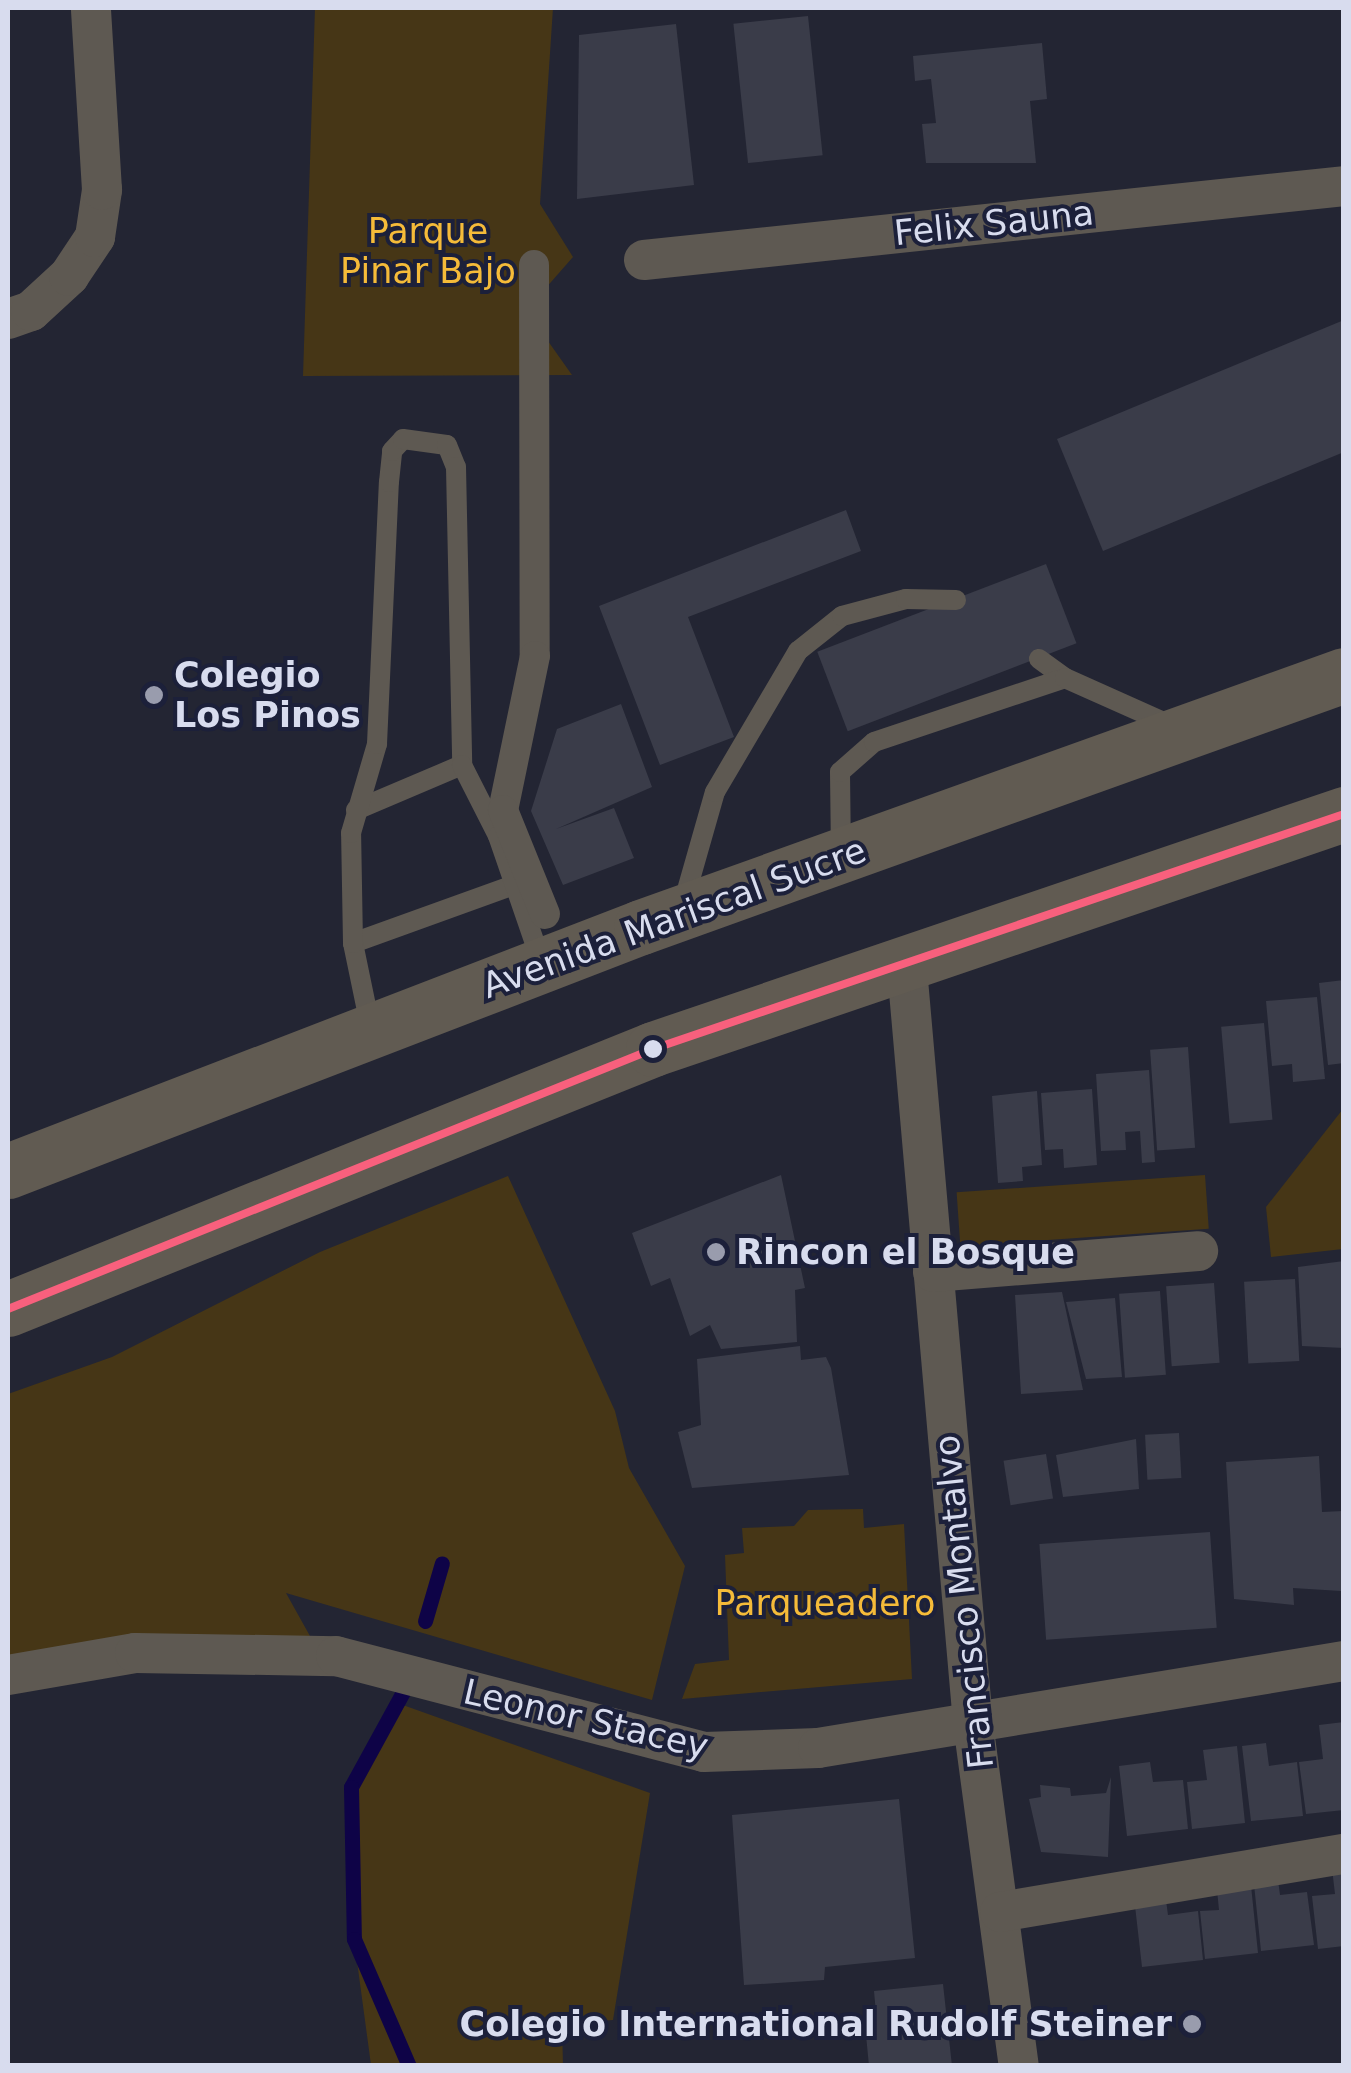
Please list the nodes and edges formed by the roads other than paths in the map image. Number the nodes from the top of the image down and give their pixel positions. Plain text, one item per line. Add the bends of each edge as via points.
1 (91, 8) edge
2 (1344, 186) edge
3 (644, 260) dead end
4 (534, 266) dead end
5 (8, 319) edge
6 (956, 600) dead end
7 (1038, 659) dead end
8 (1344, 675) edge
9 (1064, 678) junction
10 (1185, 732) junction
11 (462, 765) junction
12 (356, 810) junction
13 (1344, 814) edge
14 (841, 856) junction
15 (514, 885) junction
16 (681, 913) junction
17 (544, 940) junction
18 (353, 944) junction
19 (906, 957) junction
20 (372, 1032) junction
21 (8, 1171) edge
22 (1198, 1252) dead end
23 (933, 1272) junction
24 (8, 1309) edge
25 (1344, 1662) edge
26 (8, 1675) edge
27 (973, 1723) junction
28 (1344, 1854) edge
29 (1000, 1912) junction
30 (1019, 2066) edge

1 - 5 street via 102,190 94,237 68,276 31,312
2 - 3 street, Felix Sauna
4 - 17 street via 536,656 502,810
6 - 16 lane via 906,599 842,616 798,651 714,792
7 - 9 lane
8 - 10 main road, Avenida Mariscal Sucre
9 - 10 lane
9 - 14 lane via 854,754 840,772
10 - 14 main road, Avenida Mariscal Sucre
11 - 12 lane
11 - 12 lane via 456,467 448,445 424,436 392,451 377,744
11 - 15 lane
12 - 18 lane
13 - 19 main road
14 - 16 main road, Avenida Mariscal Sucre
15 - 17 lane
15 - 18 lane
16 - 17 main road, Avenida Mariscal Sucre
17 - 20 main road, Avenida Mariscal Sucre
18 - 20 lane
19 - 23 street, Francisco Montalvo
19 - 24 main road
20 - 21 main road, Avenida Mariscal Sucre
22 - 23 street
23 - 27 street, Francisco Montalvo
25 - 27 street, Leonor Stacey
26 - 27 street, Leonor Stacey via 135,1653 336,1656 704,1752 818,1748
27 - 29 street, Francisco Montalvo
28 - 29 street
29 - 30 street, Francisco Montalvo

